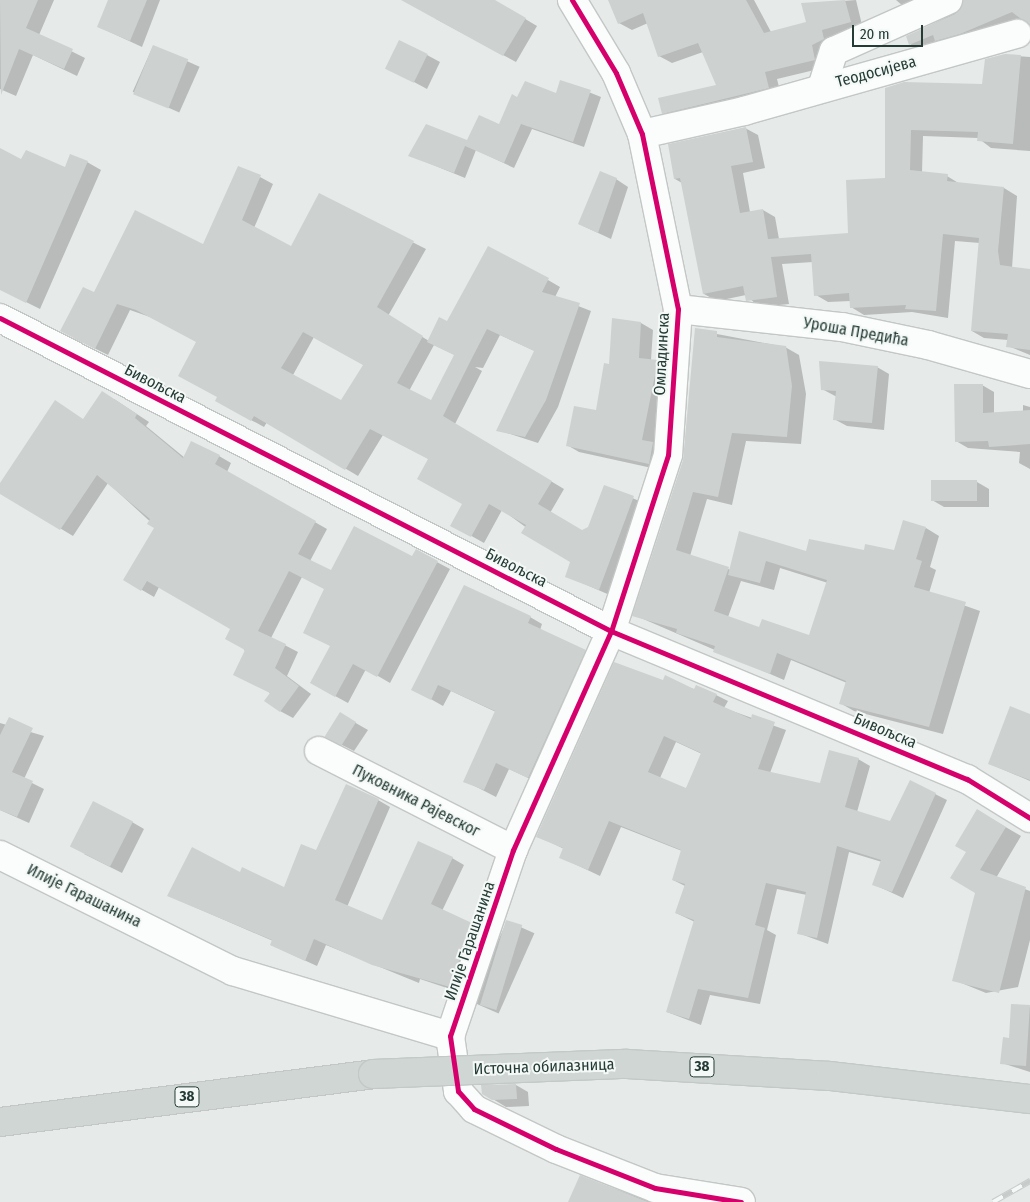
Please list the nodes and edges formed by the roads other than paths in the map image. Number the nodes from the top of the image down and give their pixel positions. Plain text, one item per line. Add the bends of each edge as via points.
1 (572, 0) edge
2 (948, 0) edge
3 (1017, 34) dead end
4 (822, 86) junction
5 (642, 134) junction
6 (678, 309) junction
7 (0, 318) edge
8 (1030, 374) edge
9 (611, 631) junction
10 (319, 751) dead end
11 (1030, 818) edge
12 (513, 850) junction
13 (0, 855) edge
14 (450, 1036) junction
15 (1030, 1099) edge
16 (0, 1122) edge
17 (741, 1202) edge

1 - 5 street, Омладинска via 616,73
2 - 4 street, Теодосијева via 834,51
3 - 4 street, Теодосијева
4 - 5 street, Теодосијева
5 - 6 street, Омладинска
6 - 8 street, Уроша Предића via 842,327 928,345
6 - 9 street, Омладинска via 668,455
7 - 9 street, Бивољска
9 - 11 street, Бивољска via 967,779
9 - 12 street, Илије Гарашанина
10 - 12 street, Пуковника Рајевског
12 - 14 street, Илије Гарашанина
13 - 14 street, Илије Гарашанина via 233,970
14 - 17 street, Илије Гарашанина via 458,1091 474,1109 556,1149 655,1188
15 - 16 main road, Источна обилазница / 38, bridge via 830,1076 666,1066 550,1065 373,1074

